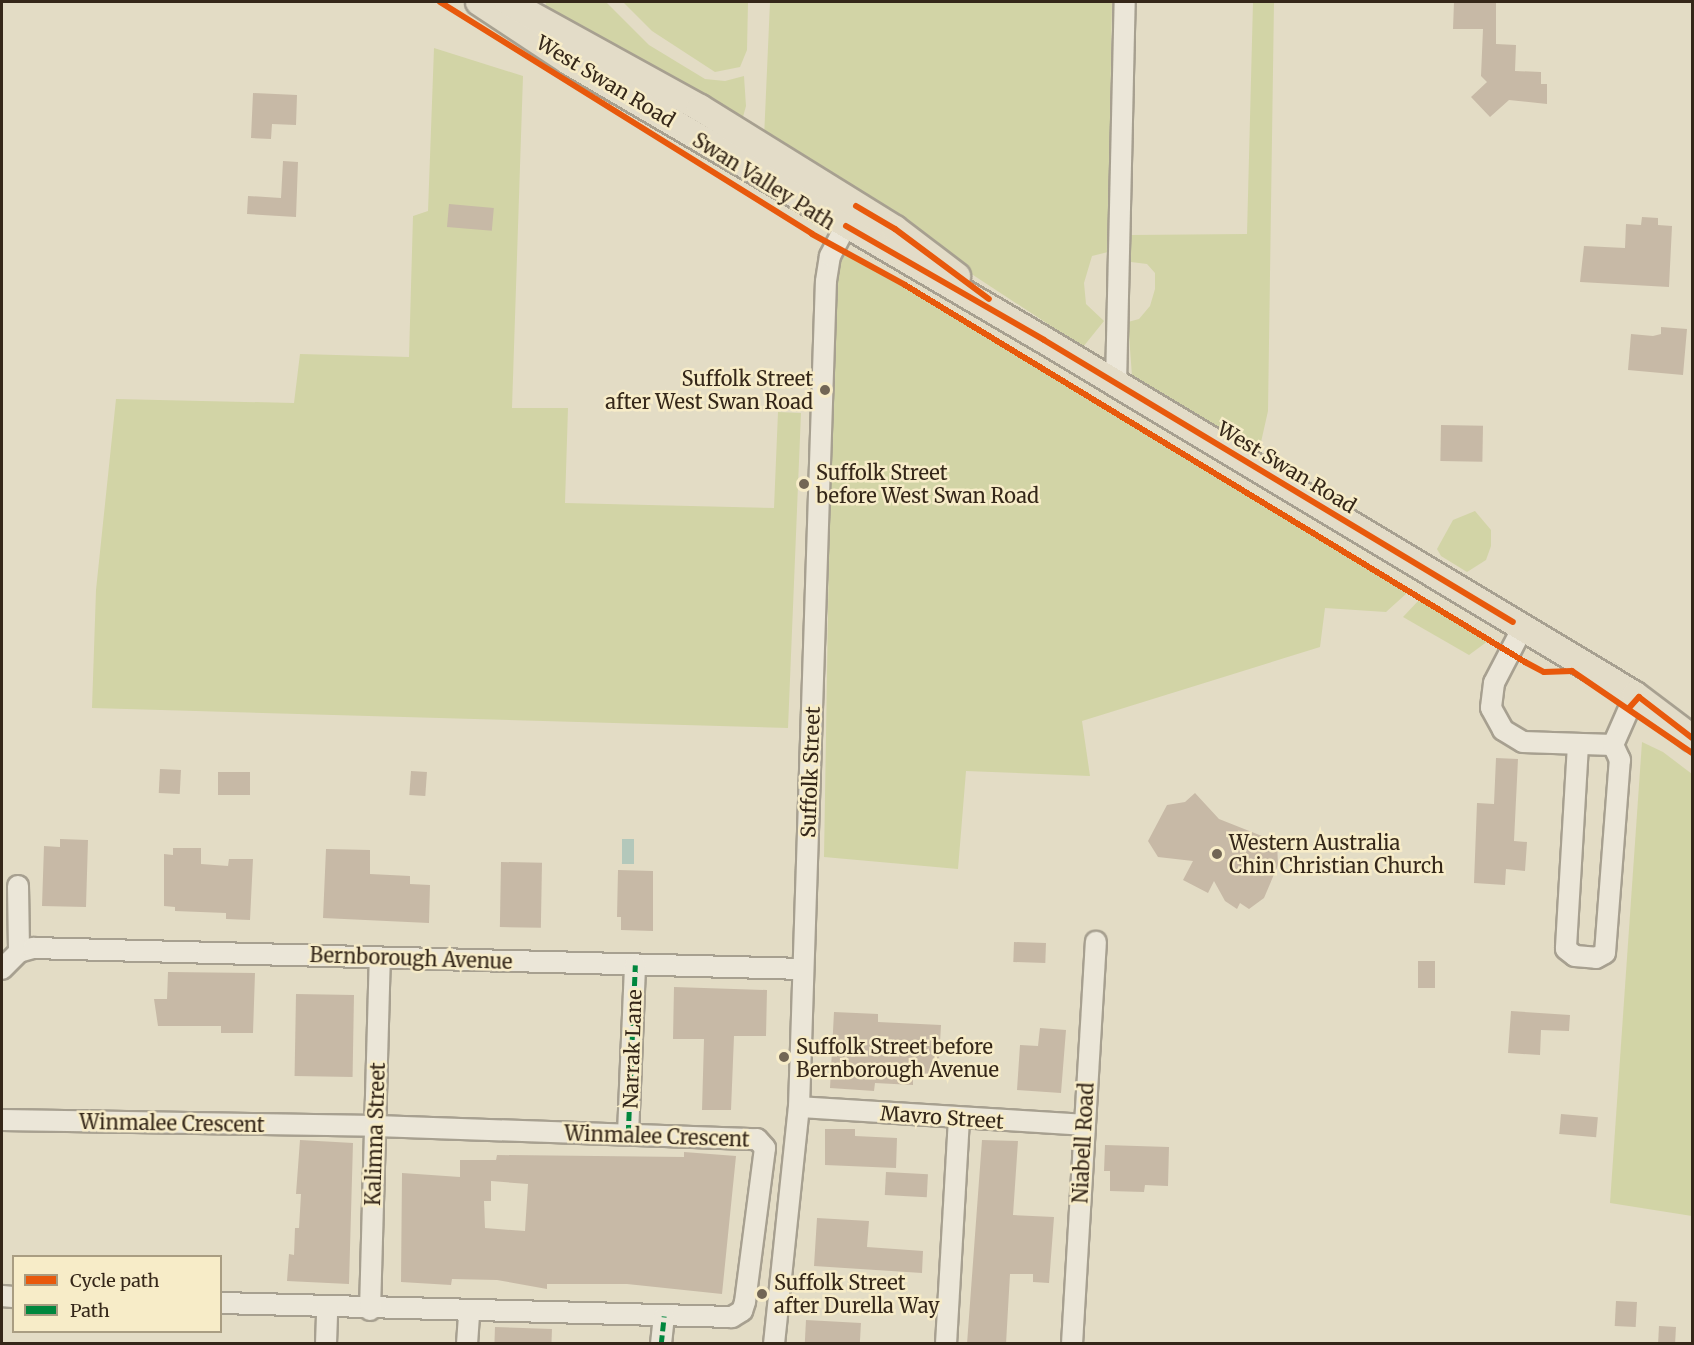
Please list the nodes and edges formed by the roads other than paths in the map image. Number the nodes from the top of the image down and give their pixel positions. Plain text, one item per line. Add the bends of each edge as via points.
1 (479, 2) edge
2 (508, 2) edge
3 (1125, 2) edge
4 (851, 216) junction
5 (1116, 384) junction
6 (1522, 627) junction
7 (1635, 695) junction
8 (1692, 738) edge
9 (1578, 745) junction
10 (1613, 745) junction
11 (18, 886) dead end
12 (1096, 942) dead end
13 (19, 952) junction
14 (380, 958) junction
15 (635, 964) junction
16 (2, 969) edge
17 (803, 969) junction
18 (799, 1107) junction
19 (959, 1119) junction
20 (2, 1120) edge
21 (1084, 1125) junction
22 (376, 1126) junction
23 (628, 1134) junction
24 (222, 1303) edge
25 (327, 1307) junction
26 (370, 1310) junction
27 (469, 1312) junction
28 (664, 1316) junction
29 (326, 1344) edge
30 (467, 1344) edge
31 (661, 1344) edge
32 (774, 1344) edge
33 (946, 1344) edge
34 (1072, 1344) edge

1 - 4 main road, West Swan Road via 568,61
2 - 4 main road, West Swan Road via 700,108
3 - 5 street
4 - 5 main road, West Swan Road
4 - 17 street, Suffolk Street via 830,256 823,327
5 - 6 main road, West Swan Road
6 - 7 main road, West Swan Road
6 - 9 street via 1494,683 1491,708 1503,730 1523,742
7 - 8 main road, West Swan Road
7 - 10 street
9 - 10 street
9 - 10 street via 1566,949 1575,956 1596,958 1605,953 1620,760
11 - 13 street
12 - 21 street, Niabell Road
13 - 14 street, Bernborough Avenue via 33,948
13 - 16 street
14 - 15 street, Bernborough Avenue
14 - 22 street, Kalimna Street
15 - 17 street, Bernborough Avenue
15 - 23 street, Narrak Lane
17 - 18 street, Suffolk Street
18 - 19 street, Mavro Street
18 - 32 street, Suffolk Street
19 - 21 street, Mavro Street
19 - 33 street
20 - 22 street, Winmalee Crescent
21 - 34 street, Niabell Road
22 - 23 street, Winmalee Crescent
22 - 26 street, Kalimna Street
23 - 28 street, Winmalee Crescent via 757,1139 765,1148 742,1311 732,1317
24 - 25 street, Winmalee Crescent
25 - 26 street, Winmalee Crescent
25 - 29 street
26 - 27 street, Winmalee Crescent
27 - 28 street, Winmalee Crescent
27 - 30 street
28 - 31 street

